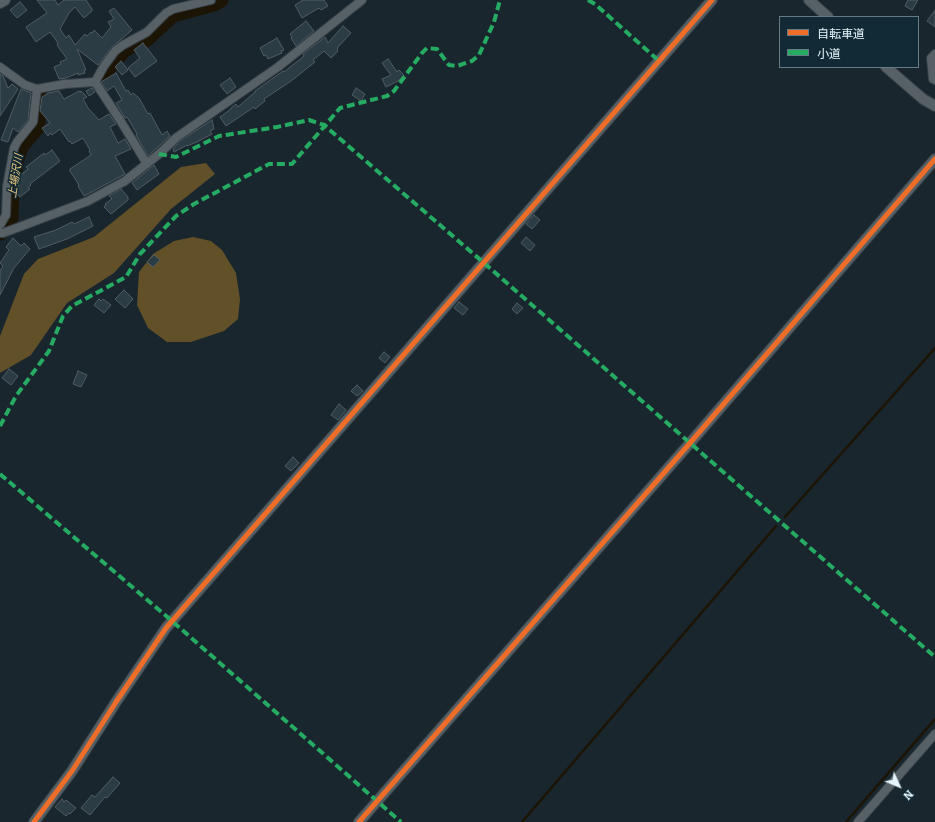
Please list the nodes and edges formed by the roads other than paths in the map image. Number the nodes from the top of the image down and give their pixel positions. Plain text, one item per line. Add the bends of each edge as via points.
1 (5, 0) edge
2 (211, 0) edge
3 (362, 0) edge
4 (712, 0) edge
5 (809, 0) edge
6 (0, 3) edge
7 (827, 16) edge
8 (935, 54) edge
9 (0, 67) edge
10 (887, 68) edge
11 (935, 80) edge
12 (95, 82) junction
13 (37, 89) junction
14 (935, 106) edge
15 (935, 159) edge
16 (147, 164) junction
17 (0, 225) edge
18 (0, 233) edge
19 (935, 734) edge
20 (34, 822) edge
21 (359, 822) edge
22 (858, 822) edge

1 - 6 street
2 - 12 street via 166,13 147,32 115,51
3 - 16 street via 278,67 177,137
4 - 20 street via 166,628 72,771
5 - 7 street
8 - 11 street via 931,58
9 - 13 street via 25,85
10 - 14 street
12 - 13 street
12 - 16 street
13 - 17 street via 33,122 14,148 6,186 6,215
15 - 21 street
16 - 18 street via 125,181 88,201
19 - 22 street

